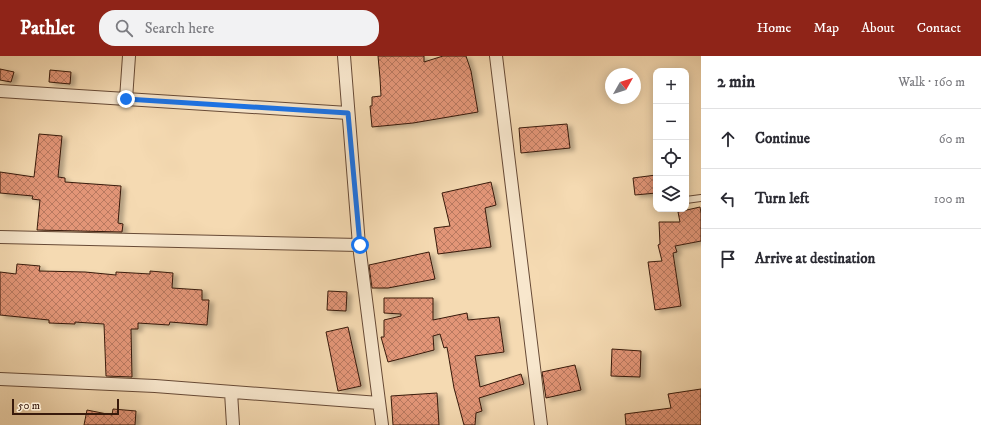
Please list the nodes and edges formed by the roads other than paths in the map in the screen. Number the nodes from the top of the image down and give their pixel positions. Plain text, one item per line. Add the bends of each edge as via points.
1 (129, 56) edge
2 (344, 56) edge
3 (496, 56) edge
4 (0, 91) edge
5 (126, 99) junction
6 (348, 113) junction
7 (701, 198) edge
8 (689, 200) edge
9 (0, 237) edge
10 (360, 245) junction
11 (0, 379) edge
12 (231, 392) junction
13 (379, 403) junction
14 (233, 425) edge
15 (382, 425) edge
16 (541, 425) edge

1 - 5 street
2 - 6 street
3 - 16 street
4 - 5 street
5 - 6 street
6 - 10 street
7 - 8 lane
9 - 10 street
10 - 13 street
11 - 12 street
12 - 13 street
12 - 14 street
13 - 15 street

